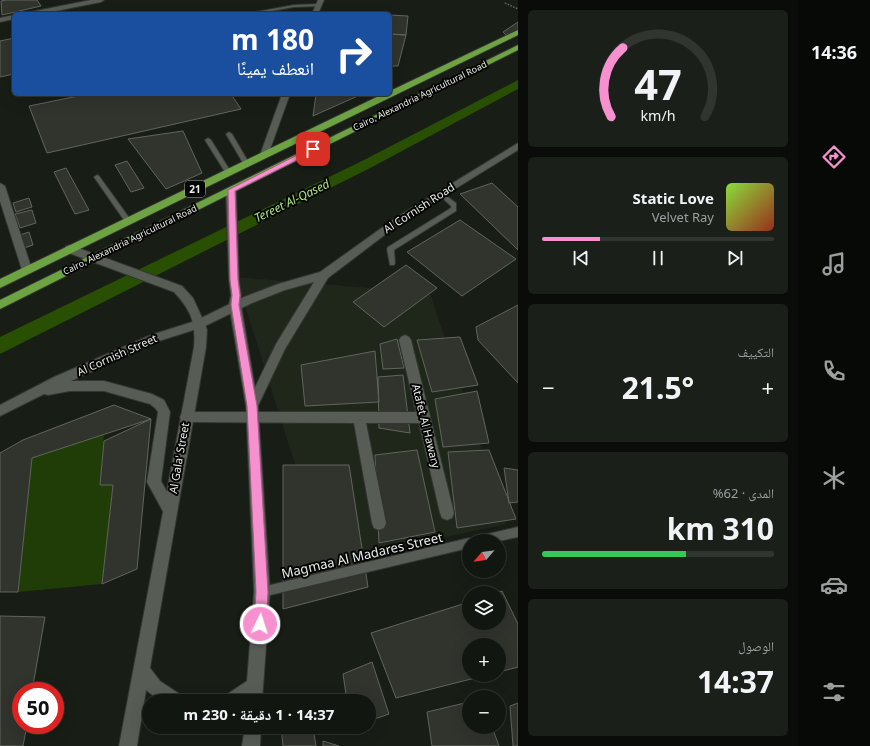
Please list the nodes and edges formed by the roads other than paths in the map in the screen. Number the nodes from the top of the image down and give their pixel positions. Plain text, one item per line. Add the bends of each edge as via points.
1 (101, 0) edge
2 (320, 2) edge
3 (40, 12) edge
4 (259, 12) edge
5 (316, 12) edge
6 (12, 17) edge
7 (0, 20) edge
8 (518, 32) edge
9 (518, 47) edge
10 (392, 92) edge
11 (285, 96) edge
12 (383, 96) edge
13 (229, 134) dead end
14 (208, 140) dead end
15 (518, 146) edge
16 (264, 155) junction
17 (246, 163) junction
18 (228, 172) junction
19 (97, 177) dead end
20 (0, 186) edge
21 (231, 190) junction
22 (440, 193) junction
23 (128, 221) junction
24 (70, 249) junction
25 (94, 258) junction
26 (392, 263) dead end
27 (27, 270) junction
28 (324, 275) junction
29 (0, 284) edge
30 (0, 305) edge
31 (235, 305) junction
32 (200, 324) junction
33 (405, 340) dead end
34 (37, 392) junction
35 (0, 411) edge
36 (252, 412) junction
37 (186, 417) junction
38 (360, 418) junction
39 (424, 418) junction
40 (170, 510) junction
41 (447, 513) dead end
42 (379, 522) dead end
43 (518, 532) edge
44 (506, 535) edge
45 (462, 545) edge
46 (262, 592) junction
47 (141, 670) junction
48 (164, 694) edge
49 (255, 694) edge
50 (253, 734) edge
51 (128, 746) edge
52 (252, 746) edge

1 - 3 street
2 - 4 lane
2 - 5 street
6 - 7 street
8 - 10 highway, Cairo, Alexandria Agricultural Road / 21
9 - 21 highway, Cairo, Alexandria Agricultural Road / 21
11 - 16 street
12 - 16 highway, Cairo, Alexandria Agricultural Road / 21
13 - 17 lane
14 - 18 lane
15 - 22 street, Al Cornish Road
16 - 17 highway, Cairo, Alexandria Agricultural Road / 21
17 - 18 highway, Cairo, Alexandria Agricultural Road / 21
18 - 23 highway, Cairo, Alexandria Agricultural Road / 21
19 - 23 lane
20 - 27 street
21 - 25 highway, Cairo, Alexandria Agricultural Road / 21
21 - 31 street
22 - 26 lane via 454,205 454,209 390,249
22 - 28 street, Al Cornish Road
23 - 24 highway, Cairo, Alexandria Agricultural Road / 21
24 - 25 street, Al Gala' Street
24 - 27 highway, Cairo, Alexandria Agricultural Road / 21
25 - 30 highway, Cairo, Alexandria Agricultural Road / 21
25 - 32 street, Al Gala' Street via 178,289 189,301
27 - 29 highway, Cairo, Alexandria Agricultural Road / 21
28 - 31 street, Al Cornish Road via 282,287
28 - 36 street, Al Cornish Road via 280,347
31 - 32 street, Al Cornish Street
31 - 36 street
32 - 34 street, Al Cornish Street via 155,338
32 - 37 street, Al Gala' Street via 200,347
33 - 39 street, Atafet Al Hawary
34 - 35 street, Al Cornish Street
34 - 40 street, Al Cornish Street via 93,385 158,402 164,412 154,482
36 - 37 street
36 - 38 street
36 - 46 street
37 - 40 street, Al Gala' Street
38 - 39 street
38 - 42 street
39 - 41 street, Atafet Al Hawary
40 - 47 street, Al Gala' Street
43 - 44 lane
45 - 46 lane, Magmaa Al Madares Street
46 - 49 street
47 - 48 street via 154,687
47 - 51 street, Al Gala' Street
50 - 52 street

